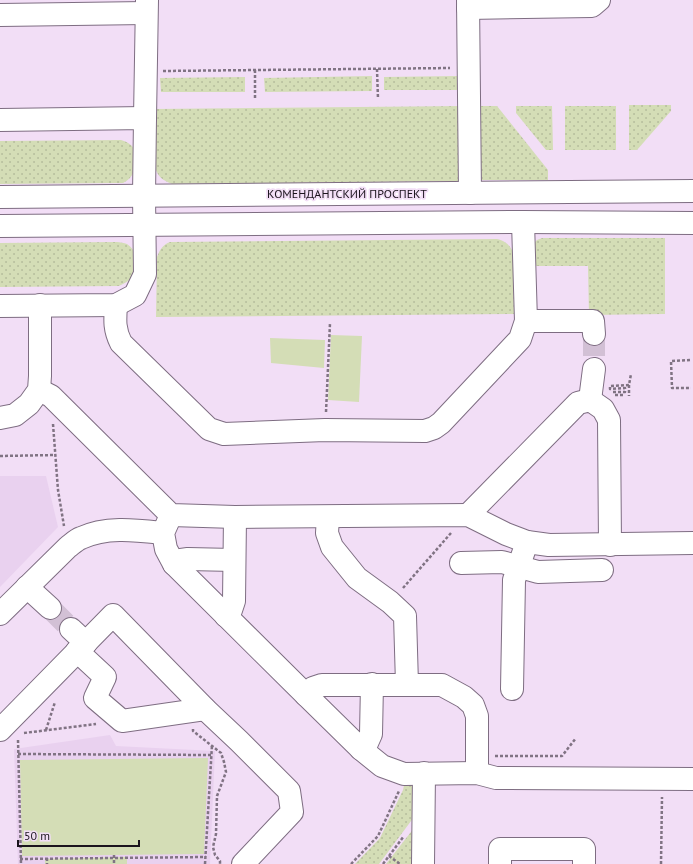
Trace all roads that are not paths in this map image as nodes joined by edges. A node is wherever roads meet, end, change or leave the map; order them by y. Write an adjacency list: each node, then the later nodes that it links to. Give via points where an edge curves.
1 (599, 0): 2 (main road, via 592,6)
2 (529, 3): 3 (main road)
3 (468, 4): 9 (main road)
4 (146, 7): 5 (main road); 6 (main road)
5 (0, 15)
6 (145, 118): 7 (main road); 10 (main road)
7 (0, 120)
8 (693, 191): 9 (main road, КОМЕНДАНТСКИЙ ПРОСПЕКТ)
9 (470, 193): 10 (main road, КОМЕНДАНТСКИЙ ПРОСПЕКТ)
10 (144, 196): 11 (main road, КОМЕНДАНТСКИЙ ПРОСПЕКТ); 14 (main road)
11 (0, 197)
12 (522, 222): 13 (main road); 14 (main road); 19 (main road)
13 (693, 223)
14 (144, 225): 15 (main road); 17 (main road, via 145,274 135,295)
15 (0, 226)
16 (40, 305): 17 (main road); 18 (main road); 22 (main road, via 40,376)
17 (116, 305): 19 (main road, via 116,334 121,343 209,429 224,434 325,430 425,431 434,428 520,339)
18 (0, 306)
19 (526, 321): 20 (main road, via 593,321)
20 (594, 334)
21 (594, 369): 23 (main road)
22 (45, 393): 24 (main road, via 15,415); 28 (main road)
23 (590, 400): 25 (main road, via 578,403); 31 (main road, via 603,409 609,420)
24 (0, 418)
25 (468, 515): 26 (main road); 29 (main road)
26 (328, 516): 27 (main road); 43 (main road, via 327,532 332,547 357,578 390,602 404,616)
27 (235, 517): 28 (main road); 32 (main road)
28 (167, 524): 34 (main road, via 166,549); 37 (main road, via 81,538 68,547)
29 (527, 542): 31 (main road, via 549,545); 35 (main road)
30 (693, 543): 31 (main road)
31 (610, 545)
32 (234, 560): 34 (main road, via 188,559); 40 (main road, via 234,601)
33 (461, 563): 35 (main road, via 502,562)
34 (174, 564): 40 (main road)
35 (518, 566): 36 (main road, via 538,572); 44 (main road, via 514,580)
36 (602, 570)
37 (27, 587): 38 (main road); 39 (main road)
38 (50, 608)
39 (0, 614)
40 (226, 616): 45 (main road)
41 (78, 641): 46 (main road, via 113,615); 46 (main road, via 105,677 95,698 122,721 180,713); 47 (main road)
42 (372, 684): 43 (main road); 45 (main road, via 322,685 313,688); 48 (main road, via 370,734 367,743)
43 (407, 684): 49 (main road, via 442,685 473,705 477,716)
44 (512, 689)
45 (306, 695): 48 (main road)
46 (209, 713): 52 (main road, via 289,791 292,812)
47 (0, 730)
48 (361, 749): 50 (main road, via 382,766)
49 (477, 773): 50 (main road); 51 (main road, via 496,778)
50 (414, 774): 53 (main road)
51 (693, 779)
52 (243, 864)
53 (423, 864)
54 (500, 864): 55 (main road, via 500,849 584,849)
55 (584, 864)

